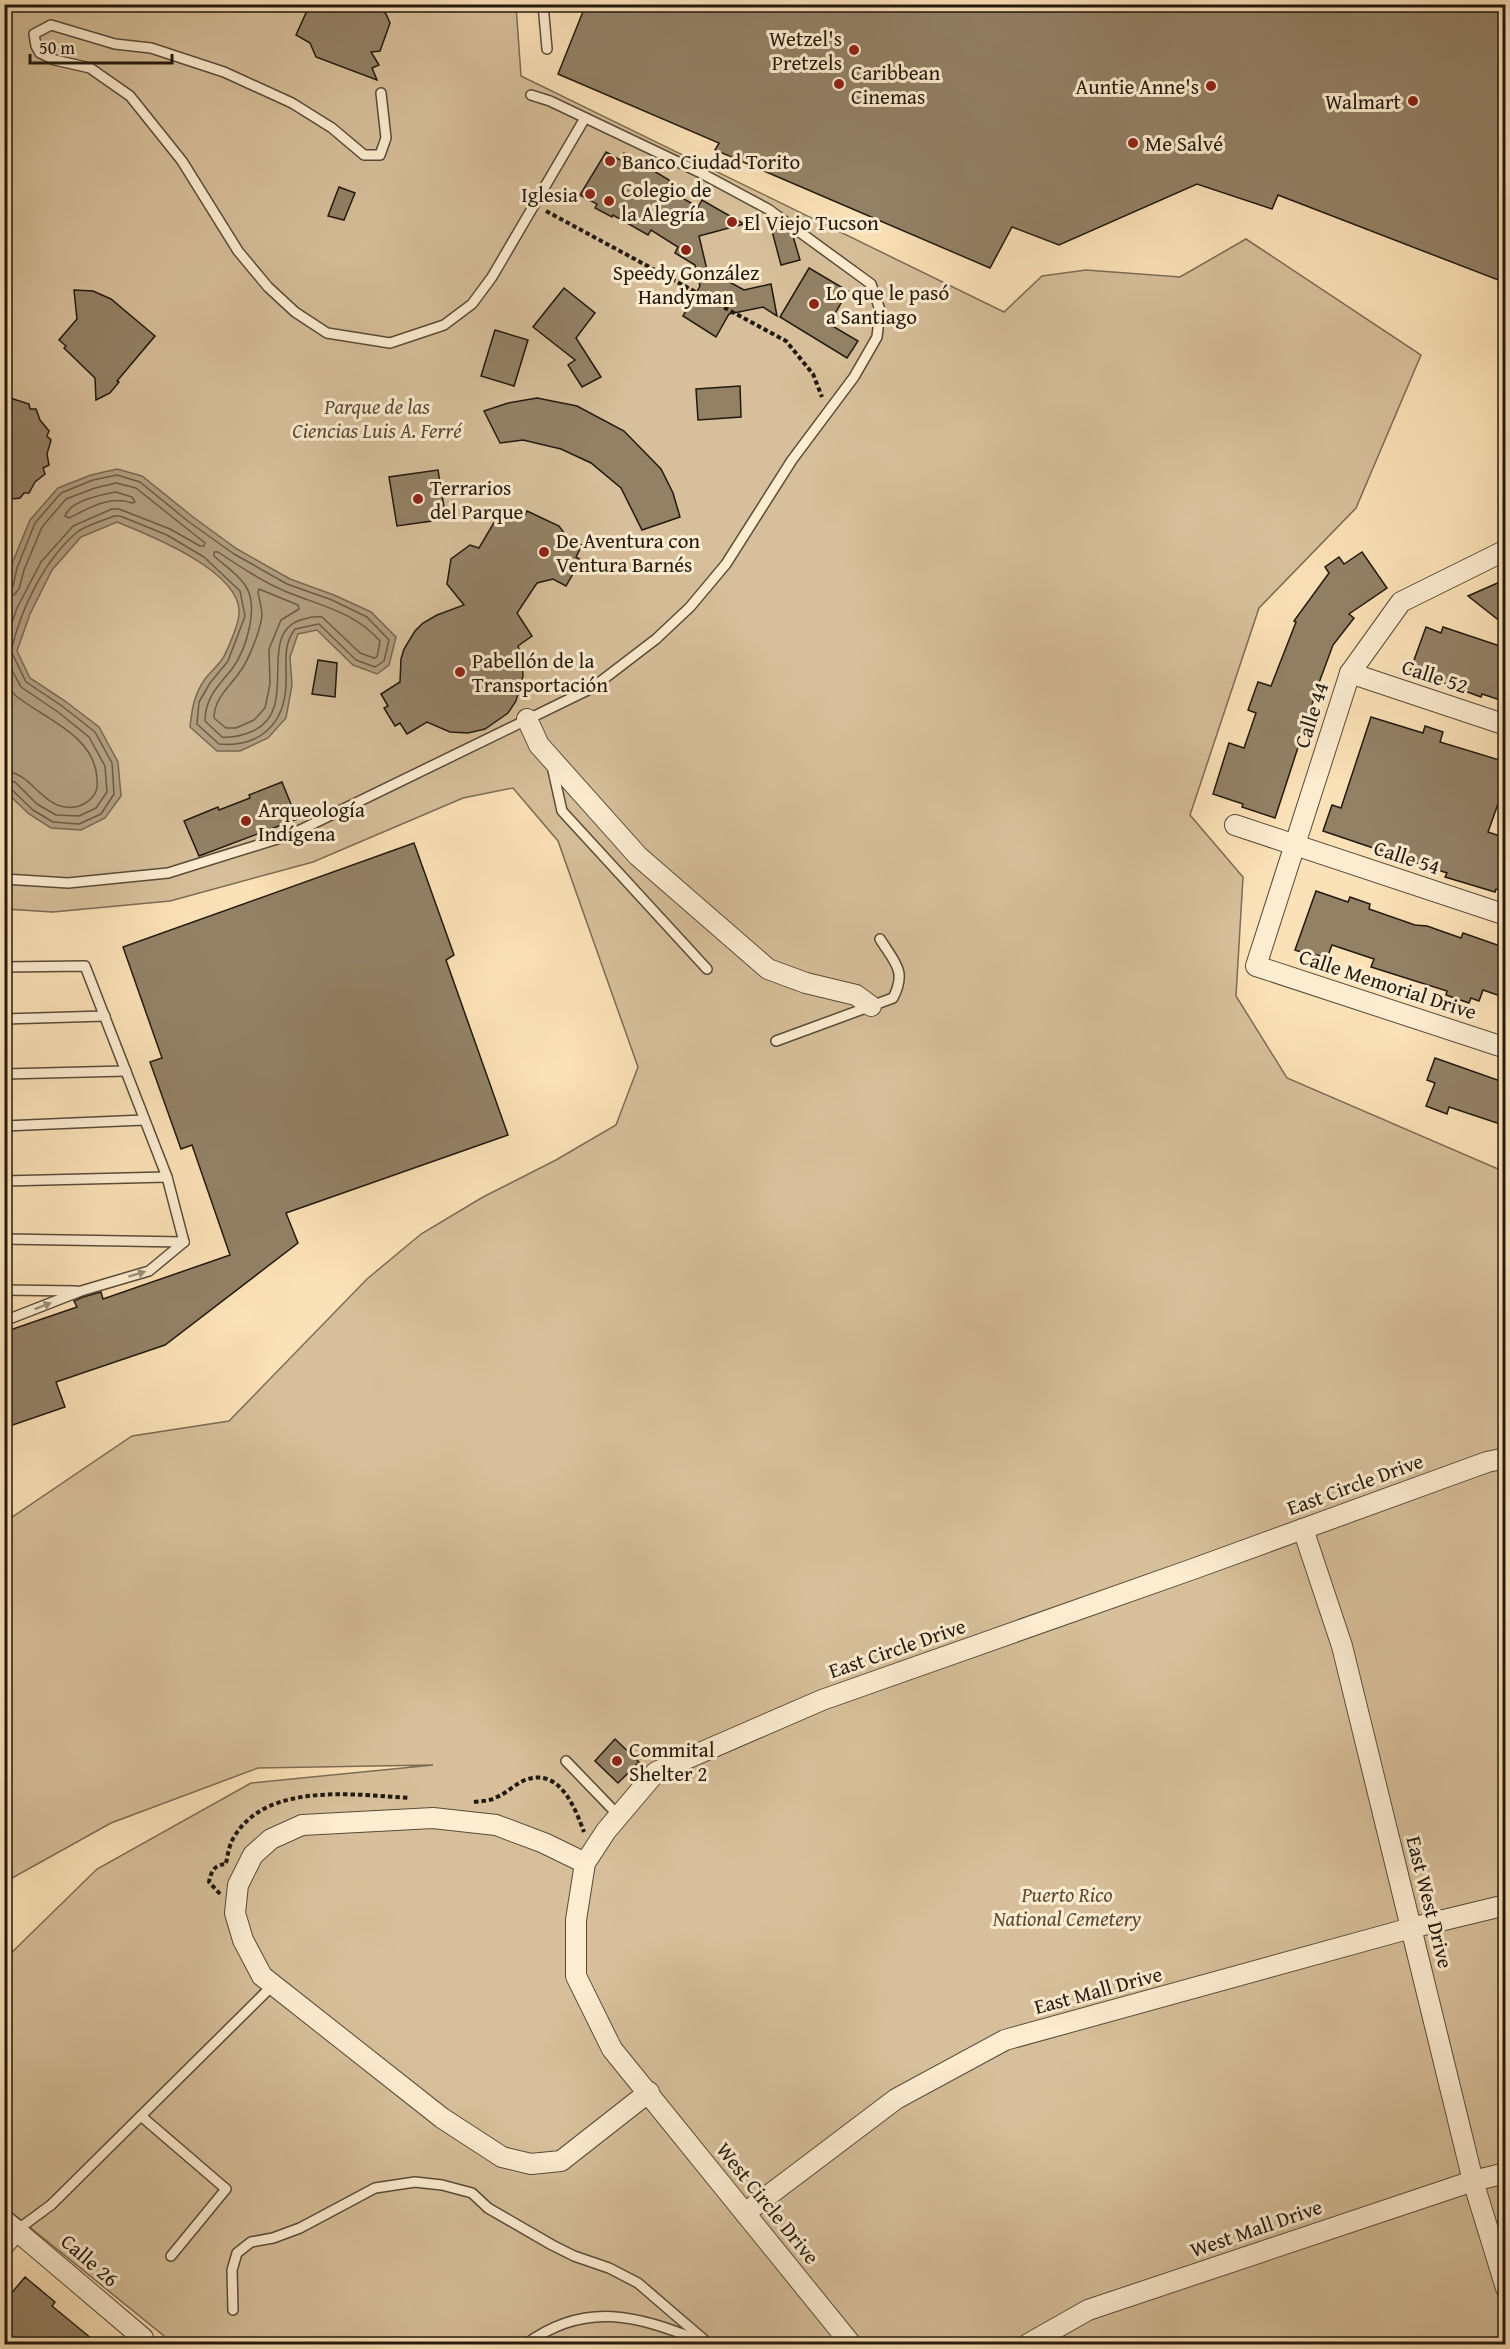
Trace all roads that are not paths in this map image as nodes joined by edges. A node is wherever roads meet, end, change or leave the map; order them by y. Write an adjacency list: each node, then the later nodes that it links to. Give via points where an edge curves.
1 (543, 4): 2 (lane)
2 (547, 49)
3 (381, 93): 5 (lane, via 386,138 380,155 364,155 332,128 292,103 224,72 152,48 115,44 51,25 34,34 40,53 90,68 130,96 182,162 238,251 295,312 327,333 390,343 444,325 471,304 492,277)
4 (531, 95): 5 (lane)
5 (585, 118): 8 (lane, via 768,209 871,284 880,310 877,337 855,377 792,460 726,564 690,607 656,639 592,688)
6 (1506, 550): 7 (street, Calle 44, via 1401,602)
7 (1350, 673): 9 (street, Calle 52); 12 (street, Calle 44)
8 (527, 719): 10 (street); 13 (lane, via 290,835 168,873 68,883)
9 (1506, 725)
10 (550, 758): 18 (lane, via 562,811); 19 (street, via 638,856 768,969 856,995)
11 (1235, 825): 12 (street, Calle 54)
12 (1293, 845): 14 (street, Calle 54); 16 (street, Calle 44)
13 (4, 879)
14 (1506, 915)
15 (880, 939): 19 (lane, via 900,970 899,986 893,998)
16 (1256, 966): 23 (street, Calle Memorial Drive)
17 (4, 967): 20 (lane, via 85,966)
18 (707, 969)
19 (871, 1006): 22 (lane)
20 (105, 1016): 21 (lane); 24 (lane)
21 (4, 1019)
22 (776, 1041)
23 (1506, 1048)
24 (126, 1071): 25 (lane); 26 (lane)
25 (4, 1074)
26 (144, 1120): 27 (lane); 28 (lane)
27 (4, 1126)
28 (167, 1177): 29 (lane); 31 (lane)
29 (4, 1181)
30 (4, 1239): 31 (lane)
31 (184, 1242): 33 (lane, one-way to 31, via 149,1271)
32 (4, 1290): 33 (lane)
33 (81, 1292): 34 (lane, one-way to 33)
34 (4, 1321)
35 (1506, 1458): 36 (street, East Circle Drive)
36 (1303, 1529): 38 (street, East Circle Drive, via 822,1700 656,1772); 41 (street, East West Drive, via 1342,1646)
37 (566, 1761): 38 (lane)
38 (619, 1816): 39 (street, East Circle Drive)
39 (585, 1863): 42 (street, via 496,1826 434,1818 302,1825 271,1839 253,1855 238,1885 235,1913 243,1940 262,1976); 43 (street, East Circle Drive, via 576,1920 576,1976 612,2049)
40 (1506, 1905): 41 (street, East Mall Drive)
41 (1411, 1928): 46 (street, East West Drive); 47 (street, East Mall Drive, via 1005,2040 896,2099)
42 (274, 1984): 43 (street, via 442,2118 502,2157 531,2164 561,2161); 44 (lane)
43 (649, 2092): 47 (street, West Circle Drive)
44 (141, 2116): 48 (lane, via 51,2205); 50 (lane, via 226,2190)
45 (1506, 2173): 46 (street, West Mall Drive)
46 (1473, 2181): 51 (street, East West Drive); 57 (street, West Mall Drive, via 1088,2310)
47 (745, 2212): 56 (street, West Circle Drive)
48 (11, 2225): 49 (street); 53 (street, Calle 26)
49 (4, 2245)
50 (171, 2256)
51 (1506, 2288)
52 (233, 2310): 55 (lane, via 232,2270 237,2253 251,2242 300,2228 375,2187 416,2182 472,2193 488,2208 552,2245 638,2283)
53 (143, 2338)
54 (526, 2344): 55 (lane, via 544,2331 566,2323 597,2317 632,2317)
55 (709, 2344)
56 (851, 2344)
57 (1028, 2344)

